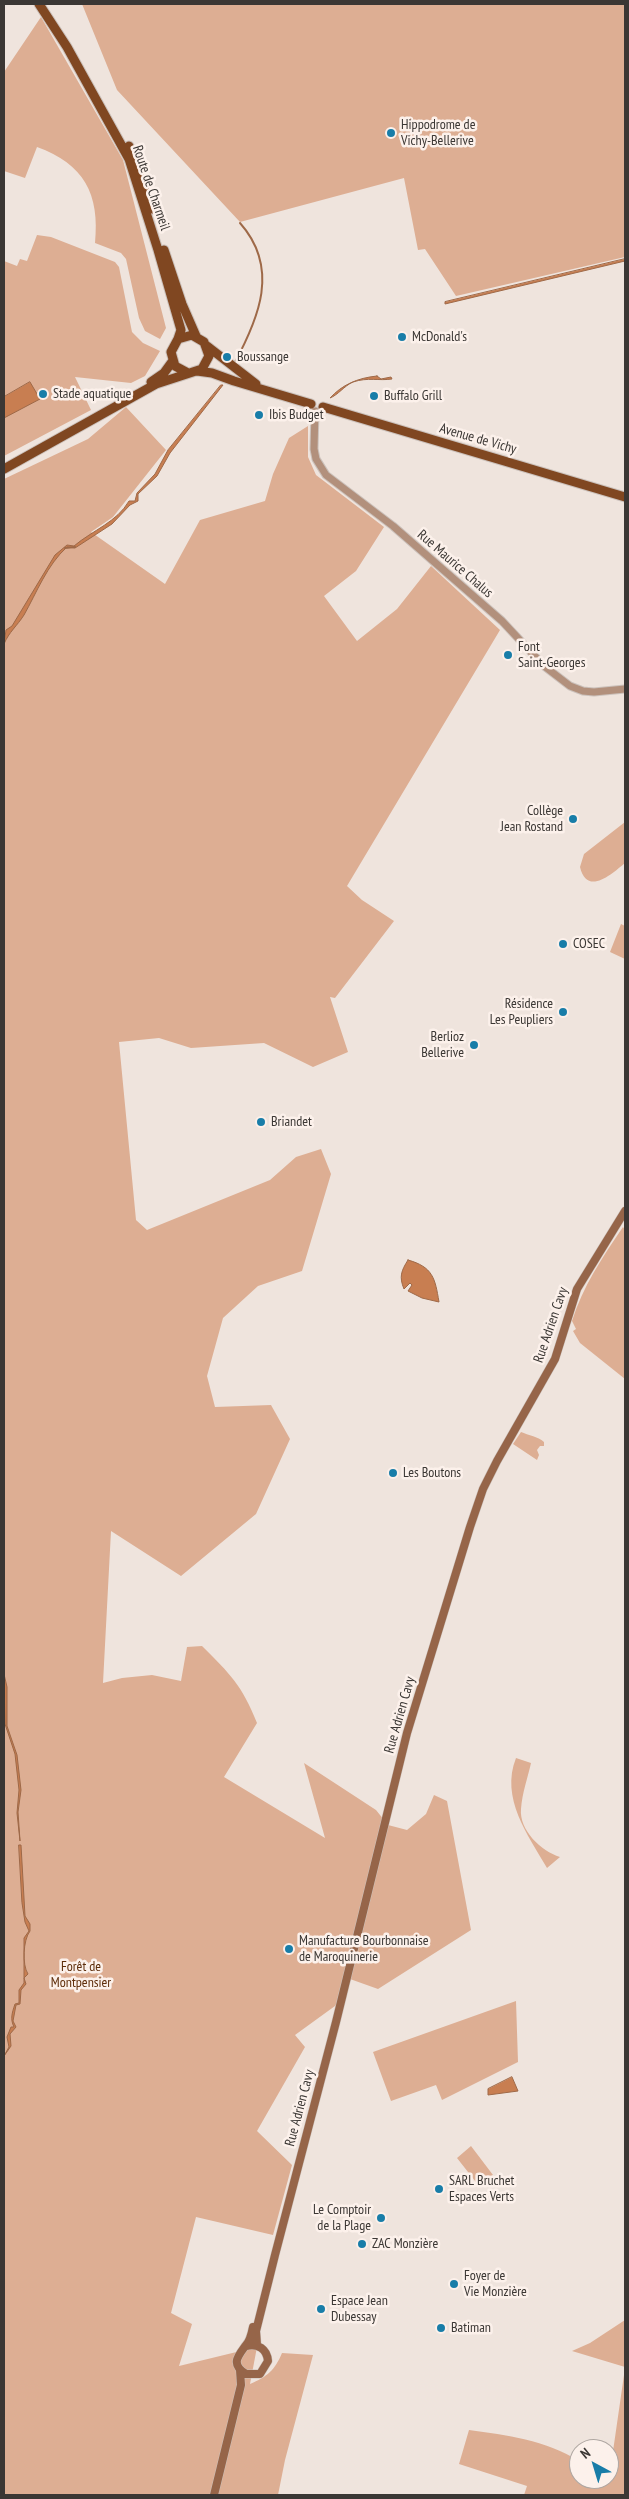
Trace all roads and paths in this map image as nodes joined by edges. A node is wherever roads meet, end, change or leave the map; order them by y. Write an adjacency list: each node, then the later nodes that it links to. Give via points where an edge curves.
1 (39, 4): 4 (main road, Route de Charmeil, via 67,47 129,159 178,321)
2 (46, 4): 3 (main road, Route de Charmeil, via 135,157 182,304)
3 (196, 336): 4 (main road); 5 (main road)
4 (178, 339): 6 (main road, via 172,347)
5 (207, 346): 7 (main road, via 208,361); 9 (main road, Avenue de Vichy, via 250,381)
6 (172, 362): 8 (main road); 11 (main road, via 155,380)
7 (198, 371): 8 (main road); 9 (main road, Avenue de Vichy)
8 (188, 373): 12 (main road, via 156,384)
9 (270, 391): 10 (main road, Avenue de Vichy)
10 (317, 407): 13 (main road, Avenue de Vichy); 14 (street, Rue Maurice Chalus, via 314,449 326,475 393,526 502,621 534,657 577,689 594,692)
11 (4, 462)
12 (4, 469)
13 (625, 497)
14 (625, 690)
15 (625, 1211): 16 (main road, Rue Adrien Cavy, via 576,1289 555,1359 497,1461 470,1527 407,1733 336,2022)
16 (274, 2255): 17 (main road, Rue Adrien Cavy, via 256,2331); 18 (main road, Rue Adrien Cavy)
17 (257, 2345): 18 (main road); 20 (main road, via 265,2351 268,2361 260,2374)
18 (246, 2346): 19 (main road, via 238,2355)
19 (240, 2370): 20 (main road); 21 (main road)
20 (250, 2376): 21 (main road)
21 (241, 2385): 22 (main road)
22 (214, 2495)

